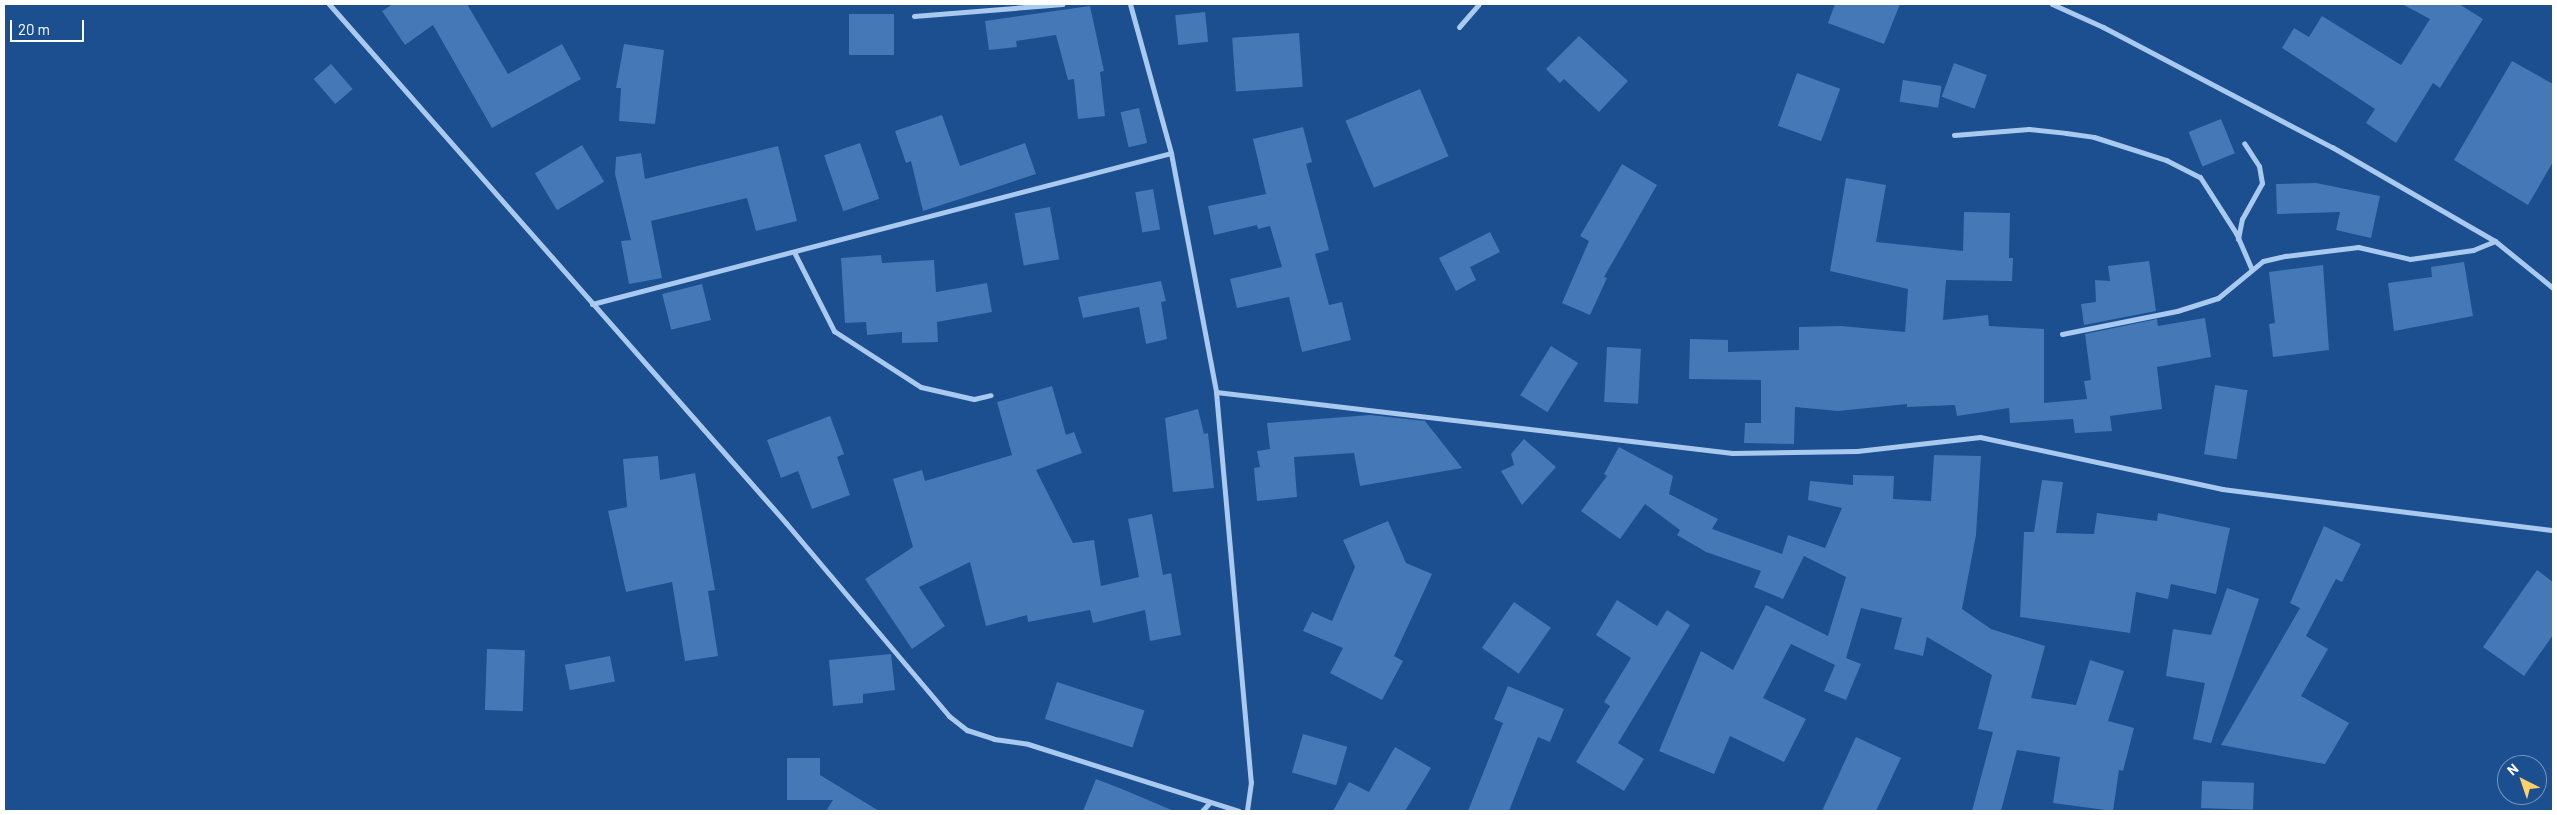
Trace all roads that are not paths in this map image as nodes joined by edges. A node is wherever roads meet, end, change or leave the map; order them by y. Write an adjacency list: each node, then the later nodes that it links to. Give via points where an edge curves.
1 (329, 4): 16 (street)
2 (1063, 4): 6 (street)
3 (1130, 4): 10 (street)
4 (1479, 4): 7 (street)
5 (2052, 4): 12 (street, via 2103,27 2332,147)
6 (914, 16)
7 (1459, 27)
8 (1954, 135): 11 (street, via 2029,129 2075,134 2166,160 2200,177)
9 (2244, 143): 11 (street, via 2259,166 2262,183 2242,219)
10 (1171, 154): 13 (street); 18 (street)
11 (2238, 239): 14 (street)
12 (2495, 241): 14 (street, via 2472,250 2410,259 2358,247 2323,251 2263,262); 15 (street)
13 (794, 252): 16 (street); 19 (street, via 834,331 921,387 974,399)
14 (2252, 270): 17 (street, via 2218,298 2177,311)
15 (2553, 288)
16 (592, 304): 21 (street, via 786,523 949,716 968,730 994,739 1028,744)
17 (2062, 334)
18 (1216, 392): 20 (street, via 1732,453 1857,451 1980,437 2222,489); 24 (street, via 1251,782)
19 (991, 395)
20 (2553, 530)
21 (1210, 802): 22 (street); 23 (street)
22 (1202, 811)
23 (1239, 811)
24 (1246, 811)

